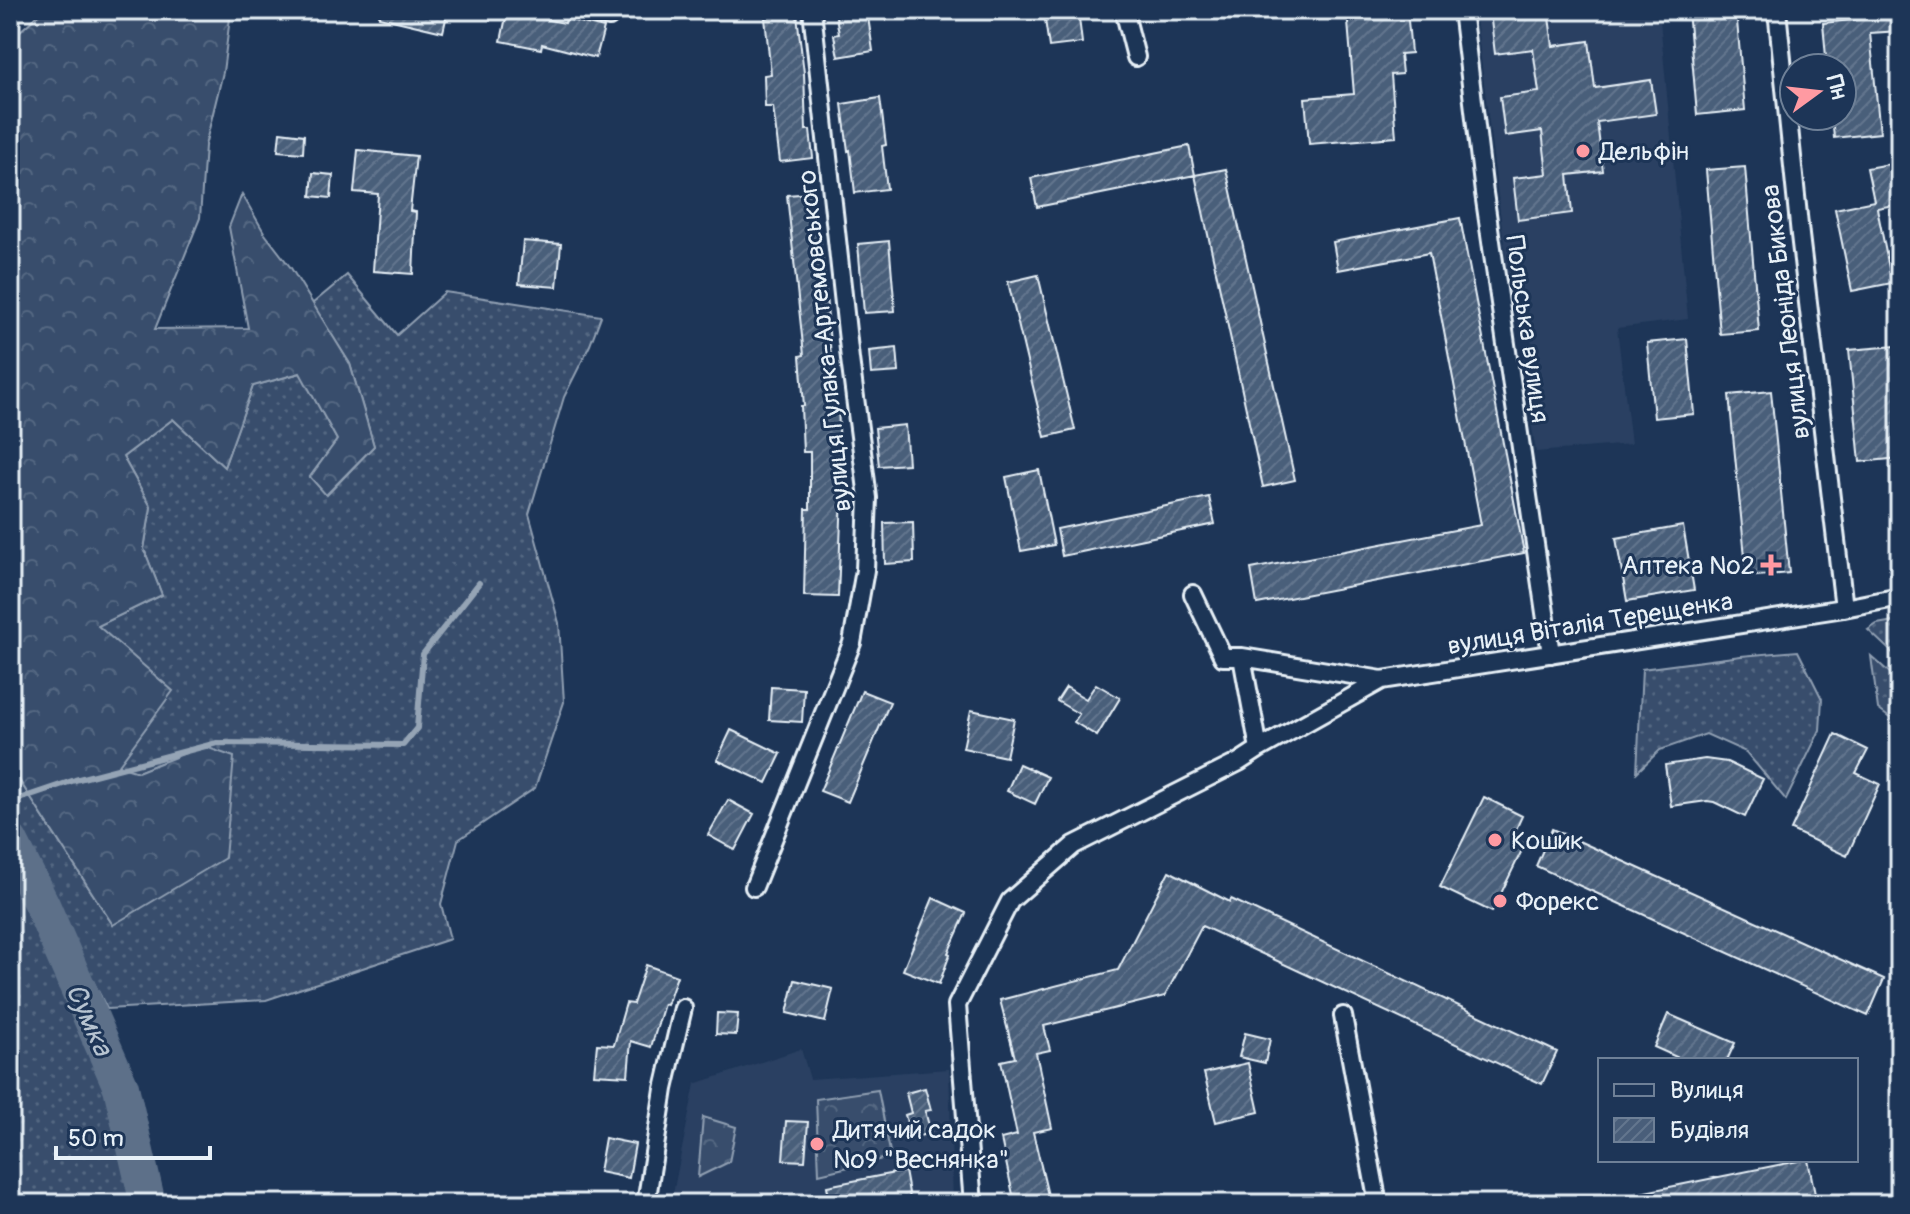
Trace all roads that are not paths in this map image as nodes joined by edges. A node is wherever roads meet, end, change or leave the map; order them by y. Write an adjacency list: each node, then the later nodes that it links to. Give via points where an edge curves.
1 (575, 10): 6 (street)
2 (812, 10): 15 (street, вулиця Гулака-Артемовського, via 868,498 865,570 852,643)
3 (1124, 10): 7 (street)
4 (1462, 10): 11 (street, Польська вулиця)
5 (1777, 10): 10 (street, вулиця Леоніда Бикова)
6 (609, 17)
7 (1136, 57)
8 (1193, 594): 12 (street, вулиця Віталія Терещенка, via 1223,657)
9 (1900, 597): 10 (street, вулиця Віталія Терещенка)
10 (1844, 608): 11 (street, вулиця Віталія Терещенка)
11 (1551, 654): 13 (street, вулиця Віталія Терещенка)
12 (1242, 657): 13 (street, вулиця Віталія Терещенка); 14 (street)
13 (1382, 680): 14 (street, вулиця Віталія Терещенка)
14 (1259, 749): 19 (street, вулиця Віталія Терещенка, via 1074,845 1010,901 957,1005)
15 (754, 887)
16 (683, 1008): 18 (street)
17 (1343, 1016): 20 (street)
18 (646, 1204)
19 (973, 1204)
20 (1378, 1204)

